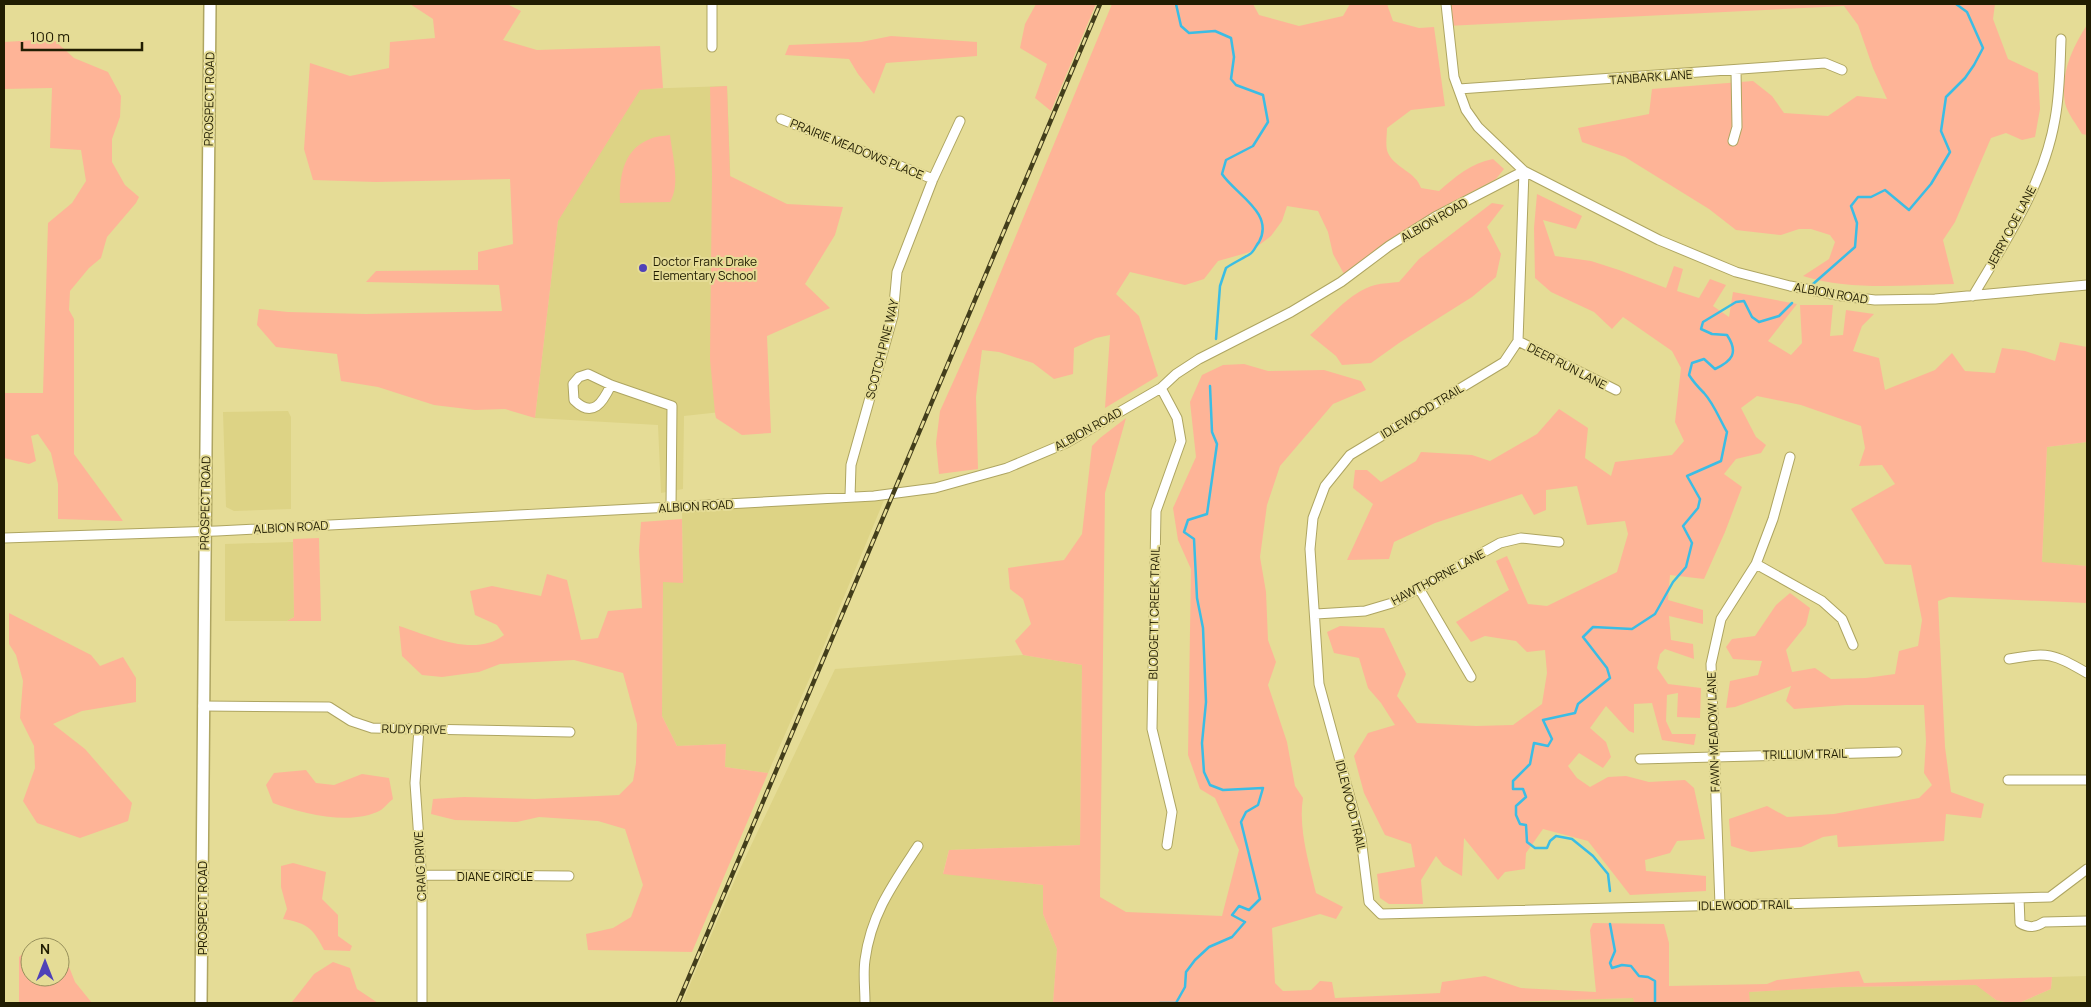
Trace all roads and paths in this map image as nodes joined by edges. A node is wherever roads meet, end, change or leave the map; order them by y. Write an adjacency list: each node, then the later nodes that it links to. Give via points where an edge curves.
1 (210, 4): 23 (main road, PROSPECT ROAD)
2 (712, 4): 5 (street)
3 (1446, 4): 8 (street)
4 (2061, 39): 15 (street, JERRY COE LANE, via 2060,84 2047,151 2031,192)
5 (712, 48)
6 (1842, 70): 7 (street, TANBARK LANE, via 1825,64)
7 (1736, 71): 8 (street, TANBARK LANE); 11 (street, via 1737,127)
8 (1458, 89): 12 (street, via 1466,110 1478,127)
9 (781, 119): 13 (street, PRAIRIE MEADOWS PLACE)
10 (960, 121): 13 (street, SCOTCH PINE WAY)
11 (1733, 141)
12 (1524, 170): 15 (street, ALBION ROAD, via 1659,240 1736,272 1790,286 1875,300); 16 (street); 18 (street, ALBION ROAD, via 1435,217 1341,282 1291,312 1199,359)
13 (933, 179): 21 (street, SCOTCH PINE WAY, via 897,272 893,316 851,465)
14 (2087, 285): 15 (street, ALBION ROAD)
15 (1973, 296)
16 (1518, 341): 19 (street, DEER RUN LANE); 28 (street, IDLEWOOD TRAIL, via 1504,362 1350,455 1325,486 1313,518 1310,549)
17 (611, 385): 17 (street, via 588,374 579,377 573,384 574,400 580,407 598,406); 22 (street, via 672,406)
18 (1161, 388): 21 (street, ALBION ROAD, via 1066,444 1006,468 935,488); 41 (street, BLODGETT CREEK TRAIL, via 1177,418 1181,441 1156,510 1152,729 1172,812)
19 (1616, 390)
20 (1790, 457): 26 (street, FAWN-MEADOW LANE, via 1773,520)
21 (850, 497): 22 (street, ALBION ROAD)
22 (671, 508): 23 (street, ALBION ROAD)
23 (205, 531): 24 (street, ALBION ROAD); 33 (main road, PROSPECT ROAD)
24 (4, 538)
25 (1559, 542): 27 (street, HAWTHORNE LANE, via 1521,538 1500,543)
26 (1756, 564): 29 (street, via 1822,601 1842,619); 37 (street, FAWN-MEADOW LANE, via 1721,619 1711,664)
27 (1420, 590): 28 (street, HAWTHORNE LANE, via 1364,611); 32 (street)
28 (1316, 614): 47 (street, IDLEWOOD TRAIL, via 1319,684 1360,838 1369,902 1381,914)
29 (1853, 645)
30 (2009, 659): 31 (street, via 2039,654 2058,657)
31 (2087, 673)
32 (1471, 677)
33 (203, 706): 34 (street, RUDY DRIVE, via 329,707 351,721 372,728); 49 (main road, PROSPECT ROAD)
34 (419, 728): 35 (street, RUDY DRIVE); 44 (street, CRAIG DRIVE, via 415,783)
35 (570, 732)
36 (1897, 752): 37 (street, TRILLIUM TRAIL)
37 (1714, 756): 38 (street, TRILLIUM TRAIL); 47 (street, FAWN-MEADOW LANE)
38 (1640, 759)
39 (2008, 780): 40 (street)
40 (2087, 780)
41 (1167, 845)
42 (918, 846): 51 (street, via 886,894 875,917 864,962)
43 (2087, 869): 46 (street, IDLEWOOD TRAIL, via 2050,897)
44 (422, 875): 45 (street, DIANE CIRCLE); 50 (street, CRAIG DRIVE)
45 (569, 876)
46 (2019, 898): 47 (street, IDLEWOOD TRAIL); 48 (street, via 2020,923 2027,927 2044,922)
47 (1720, 905)
48 (2087, 921)
49 (201, 1003)
50 (422, 1003)
51 (864, 1003)

